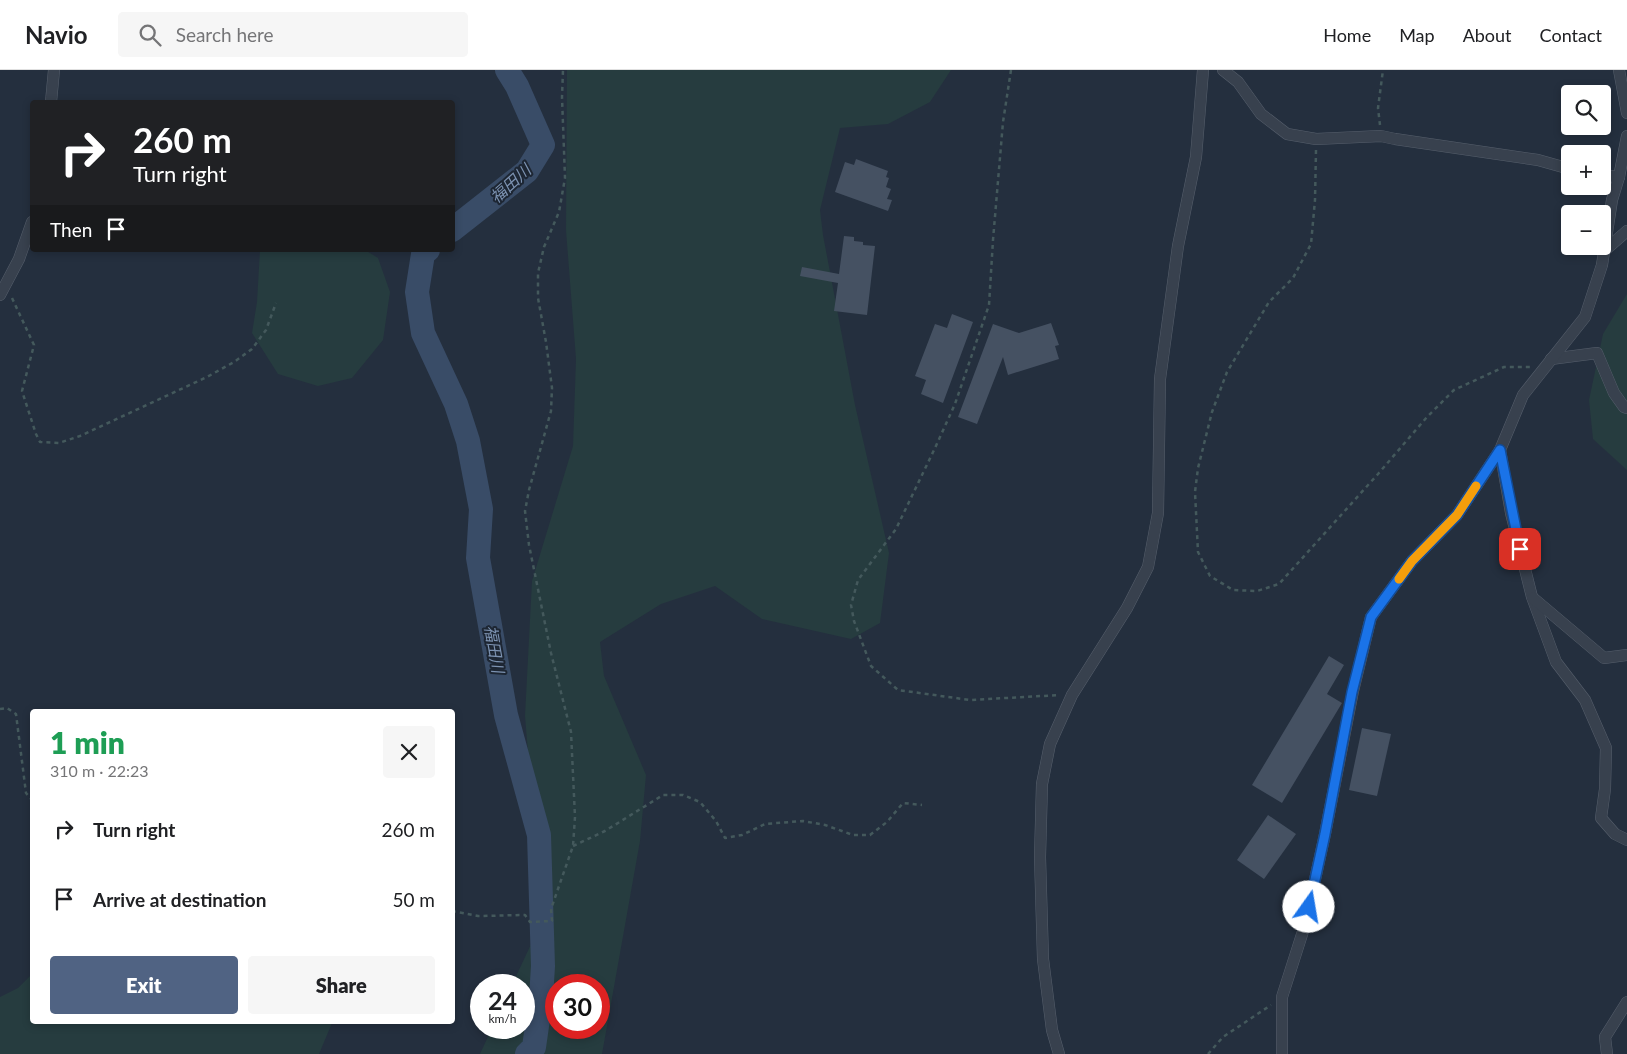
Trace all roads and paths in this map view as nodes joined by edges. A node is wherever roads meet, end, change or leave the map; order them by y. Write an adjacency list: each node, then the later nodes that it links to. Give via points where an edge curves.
1 (54, 70): 8 (street)
2 (563, 70): 33 (path, via 565,178 559,212 544,247 538,273 538,298 552,388 551,411 525,511 551,653 571,732)
3 (1011, 70): 28 (path, via 1003,122 989,305 955,404 935,448 896,529 858,580 851,605 871,666 898,690 970,700)
4 (1204, 70): 28 (street, via 1196,157 1178,246 1160,379 1158,513 1148,567 1128,608)
5 (1223, 70): 12 (street, via 1238,82 1261,114 1287,134)
6 (1383, 70): 10 (path, via 1378,108)
7 (1619, 70): 9 (street)
8 (51, 100)
9 (1627, 114)
10 (1381, 136): 12 (street); 13 (street, via 1538,160)
11 (1627, 136): 15 (street)
12 (1316, 139): 23 (path, via 1311,244 1294,278 1269,302 1227,372 1200,459 1195,492 1198,552 1210,576 1233,590 1257,591 1279,584 1454,390 1504,367)
13 (1561, 166)
14 (1611, 177): 15 (street)
15 (1619, 178): 16 (street)
16 (1611, 206)
17 (30, 228): 21 (street)
18 (1627, 231): 19 (street)
19 (1611, 245)
20 (1603, 255): 23 (street, via 1585,316)
21 (3, 290): 22 (path, via 34,345 22,390 40,442 50,443 80,436 207,378 234,362 252,349 266,330)
22 (276, 303)
23 (1548, 363): 24 (street, via 1597,353 1614,393); 25 (street, via 1523,394)
24 (1627, 408)
25 (1500, 450): 26 (street, via 1511,513); 35 (street, via 1457,515 1412,561 1371,617 1352,692 1305,925)
26 (1532, 597): 27 (street, via 1604,658); 32 (street, via 1556,662 1585,700 1606,748 1601,818 1615,834)
27 (1627, 655)
28 (1072, 694): 37 (street, via 1050,744 1042,784 1042,959 1052,1030)
29 (0, 709): 30 (path, via 7,708 16,714 26,794)
30 (30, 798)
31 (922, 805): 33 (path, via 903,803 887,822 870,835 853,835 803,821 765,824 742,835 726,838 700,802 683,795 663,795 605,831)
32 (1627, 840)
33 (573, 846): 34 (path, via 551,909 552,921 530,922 525,915 478,916)
34 (455, 912)
35 (1282, 997): 38 (path, via 1223,1037); 39 (street)
36 (1627, 1002): 40 (street, via 1605,1037)
37 (1059, 1054)
38 (1208, 1054)
39 (1282, 1054)
40 (1607, 1054)

